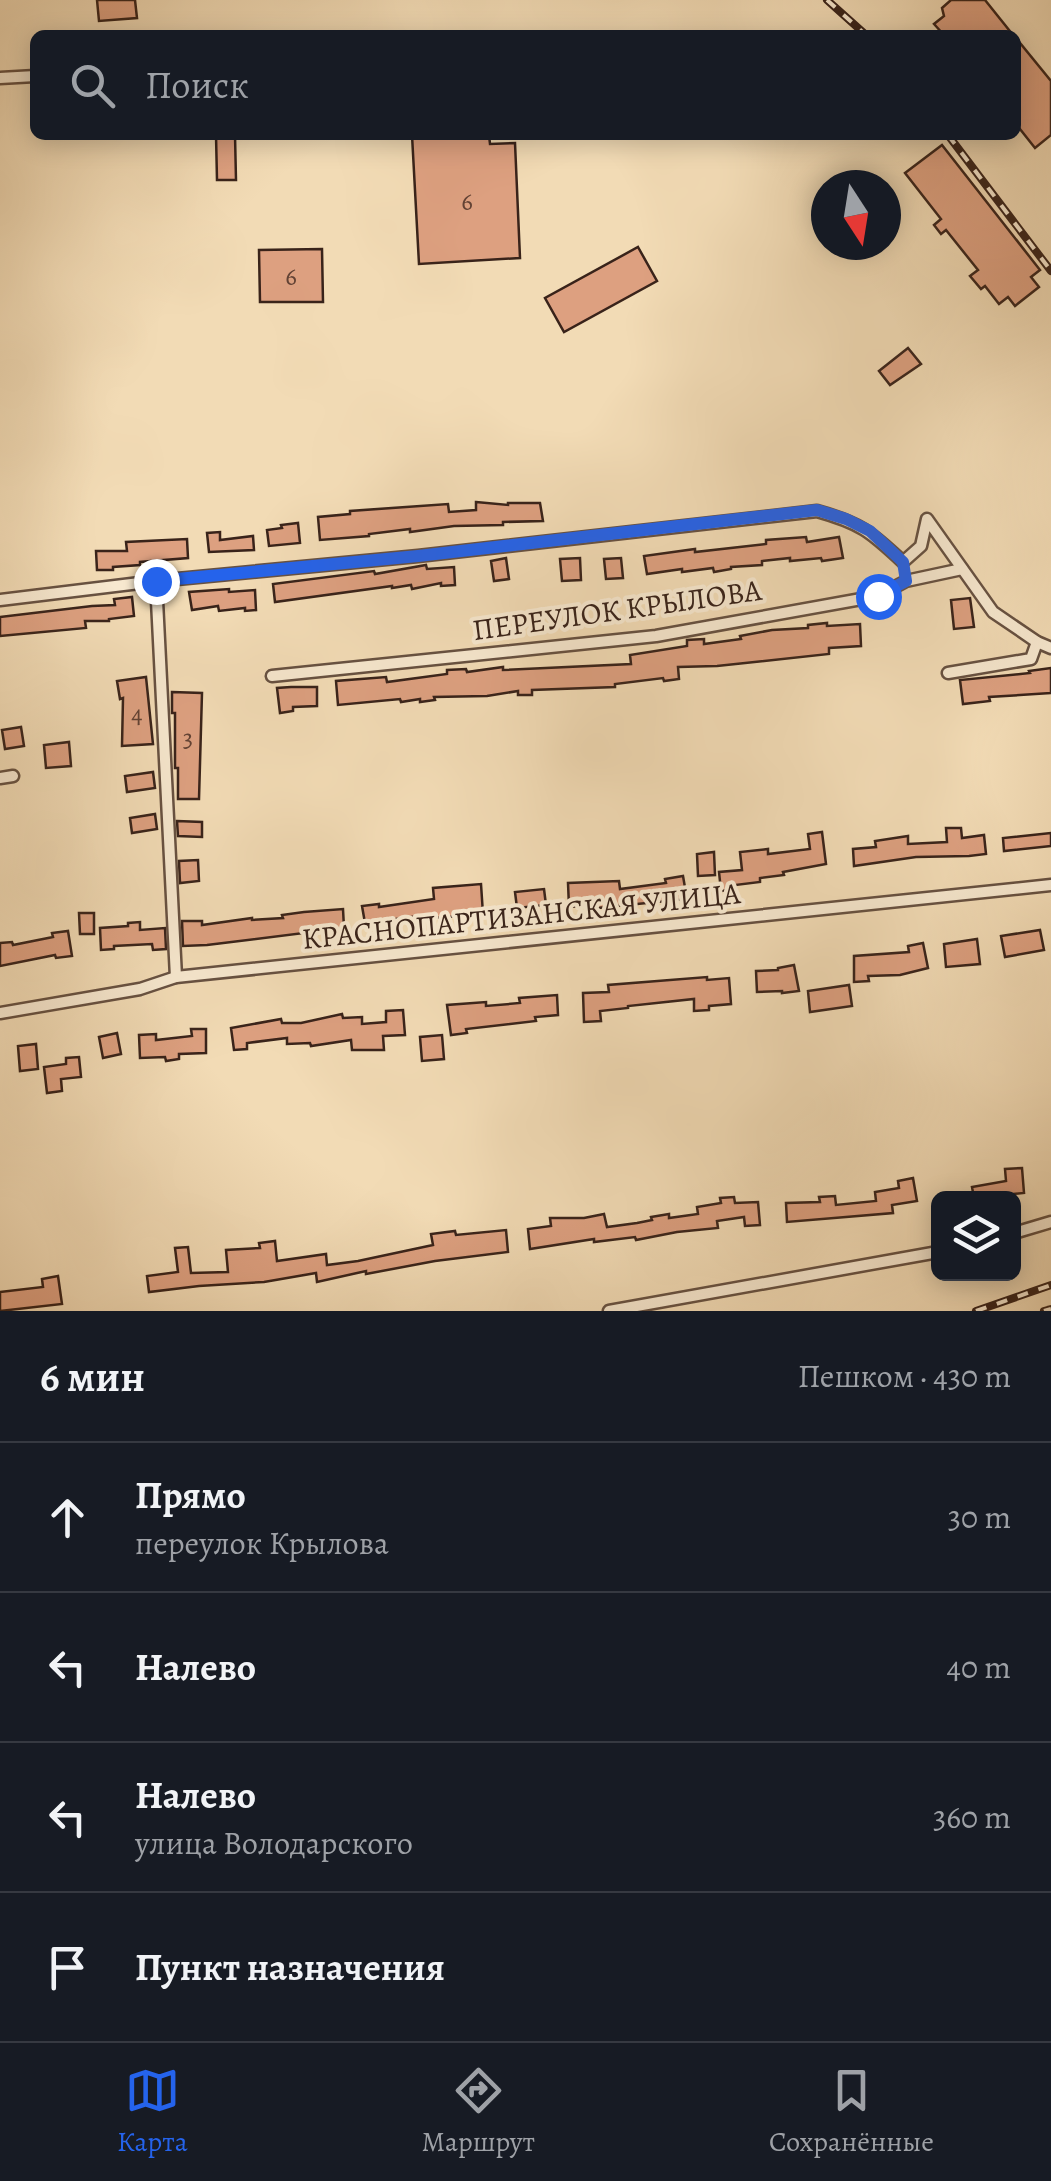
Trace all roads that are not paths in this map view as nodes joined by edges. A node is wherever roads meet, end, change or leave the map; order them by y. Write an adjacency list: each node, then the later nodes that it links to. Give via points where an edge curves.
1 (30, 76): 2 (street)
2 (0, 78)
3 (903, 562): 4 (street, via 921,546 927,519); 5 (street, via 870,531 817,510); 6 (street)
4 (962, 569): 6 (street, ПЕРЕУЛОК КРЫЛОВА); 8 (street, via 993,612)
5 (156, 581): 7 (street); 15 (street)
6 (906, 581): 11 (street, ПЕРЕУЛОК КРЫЛОВА, via 878,596 656,636)
7 (0, 600)
8 (1037, 642): 9 (street); 10 (street, via 1031,659)
9 (1051, 648)
10 (948, 673)
11 (272, 676)
12 (14, 776): 13 (street)
13 (0, 778)
14 (1051, 886): 15 (street, КРАСНОПАРТИЗАНСКАЯ УЛИЦА)
15 (176, 977): 16 (street, КРАСНОПАРТИЗАНСКАЯ УЛИЦА, via 140,990)
16 (0, 1013)
17 (1051, 1222): 18 (street)
18 (1021, 1231)
19 (931, 1253): 20 (street)
20 (609, 1311)

